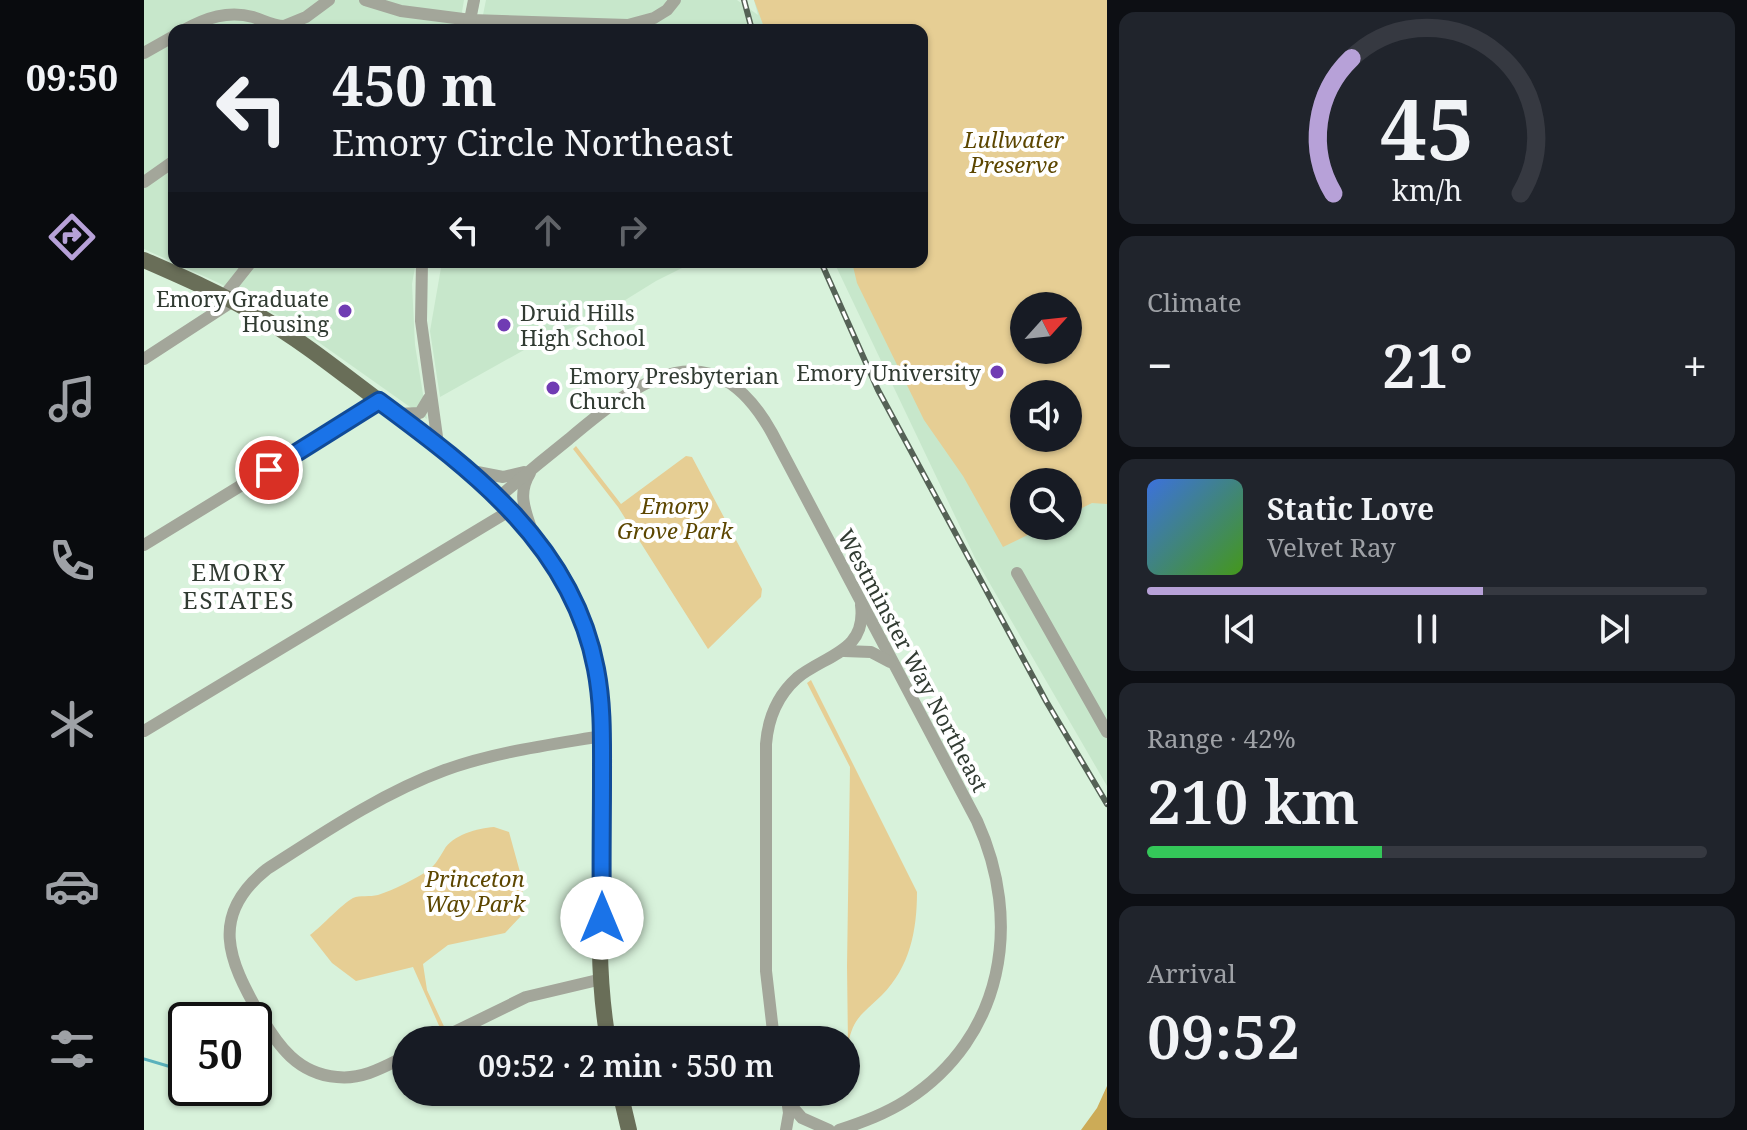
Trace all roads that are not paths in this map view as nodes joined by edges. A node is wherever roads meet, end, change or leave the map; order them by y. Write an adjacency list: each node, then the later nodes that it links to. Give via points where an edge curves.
1 (329, 0): 9 (street)
2 (365, 0): 6 (street)
3 (393, 0): 6 (street)
4 (474, 0): 11 (street)
5 (675, 0): 12 (street, via 660,15)
6 (428, 13): 10 (street)
7 (195, 24): 8 (street, via 220,10)
8 (270, 24)
9 (292, 24)
10 (466, 24)
11 (470, 24)
12 (635, 24)
13 (168, 39): 14 (street)
14 (144, 53)
15 (168, 165): 16 (street)
16 (144, 182)
17 (144, 260): 20 (main road)
18 (247, 268): 20 (street)
19 (422, 268): 22 (street)
20 (229, 299): 21 (street); 23 (main road)
21 (144, 359)
22 (429, 398): 24 (street, via 420,413); 25 (street)
23 (379, 401): 24 (main road); 31 (street)
24 (396, 414): 25 (main road)
25 (438, 444): 27 (main road)
26 (534, 467): 27 (street, Westminster Way Northeast, via 503,477); 28 (street, Westminster Way Northeast); 30 (street, via 522,501); 33 (street, Westminster Way Northeast, via 612,405 664,375 693,371 724,379 746,393 762,415)
27 (468, 470): 28 (main road)
28 (498, 498): 29 (main road)
29 (511, 510): 30 (main road); 36 (street)
30 (533, 535): 38 (main road, via 573,595 590,641)
31 (144, 545)
32 (1017, 573): 37 (street)
33 (859, 598): 34 (street, via 861,624); 35 (street, Westminster Way Northeast)
34 (844, 651): 35 (street, via 871,652); 42 (street, via 792,683 769,725 766,971)
35 (893, 664): 50 (street, Westminster Way Northeast, via 989,848 1001,897 1001,945 984,1008 947,1066 897,1106)
36 (147, 728)
37 (1107, 732)
38 (602, 736): 39 (main road); 43 (street, via 481,758 430,776 267,869 239,901 229,933 235,970 286,1053 303,1067 337,1077 354,1077)
39 (602, 979): 40 (street, via 526,997); 41 (main road)
40 (467, 1026)
41 (607, 1026)
42 (772, 1026)
43 (392, 1063)
44 (623, 1106): 47 (main road)
45 (787, 1106): 48 (street)
46 (793, 1106): 49 (street, via 802,1118)
47 (629, 1130)
48 (786, 1130)
49 (829, 1130)
50 (839, 1130)

